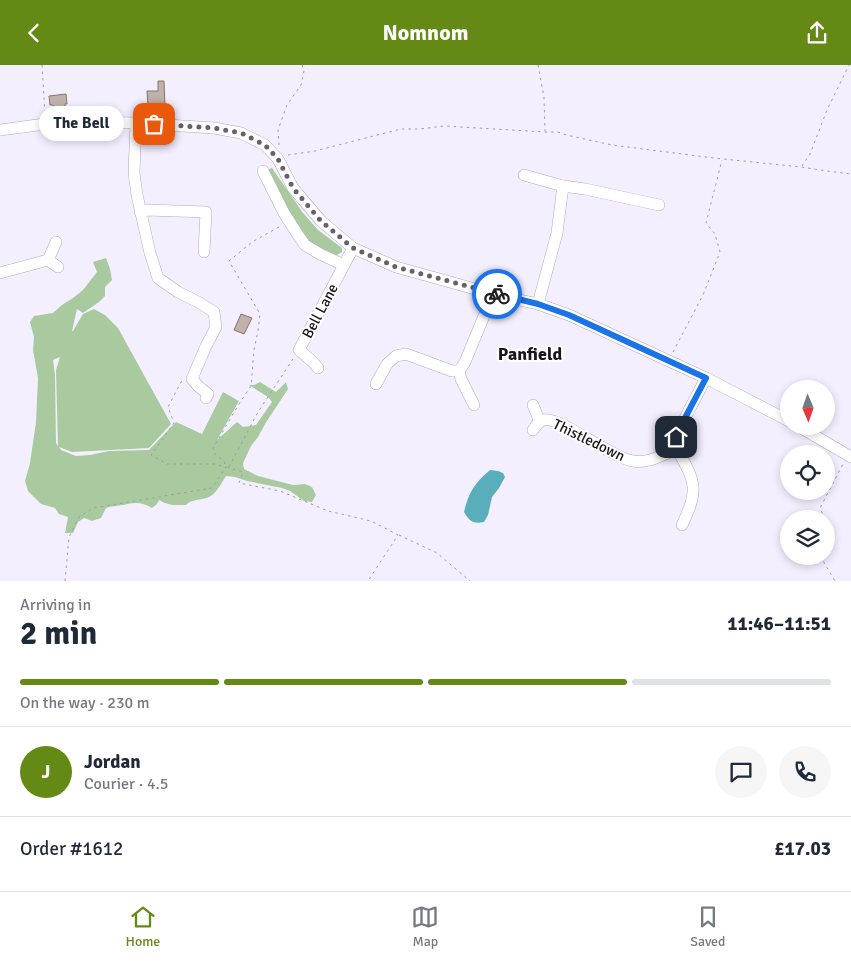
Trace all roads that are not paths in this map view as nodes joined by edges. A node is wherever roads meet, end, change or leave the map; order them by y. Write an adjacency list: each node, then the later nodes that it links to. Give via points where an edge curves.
1 (136, 123): 2 (street, via 45,124); 7 (street, via 134,173); 9 (street, via 214,128 241,133 265,145 293,188 321,221)
2 (0, 131)
3 (263, 171): 11 (street, via 305,245)
4 (524, 175): 5 (street)
5 (563, 186): 6 (street); 14 (street, via 558,233)
6 (659, 205)
7 (140, 211): 10 (street, via 206,212); 19 (street, via 158,278 214,312 216,327 192,379 208,394)
8 (56, 242): 12 (street, via 53,264)
9 (353, 248): 11 (street, Bell Lane); 13 (street, via 396,267)
10 (204, 251)
11 (344, 265): 15 (street, Bell Lane, via 300,350)
12 (0, 273)
13 (493, 293): 14 (street); 16 (street)
14 (538, 304): 17 (street)
15 (318, 368)
16 (459, 371): 18 (street, via 406,354 396,356 388,364); 20 (street)
17 (706, 378): 22 (street); 24 (street, via 676,437)
18 (376, 384)
19 (206, 398)
20 (474, 405)
21 (533, 405): 24 (street, Thistledown, via 536,426 548,419 560,423 634,462 647,461)
22 (780, 416)
23 (813, 435): 25 (street)
24 (678, 449): 26 (street, via 694,485)
25 (849, 456)
26 (682, 525)

